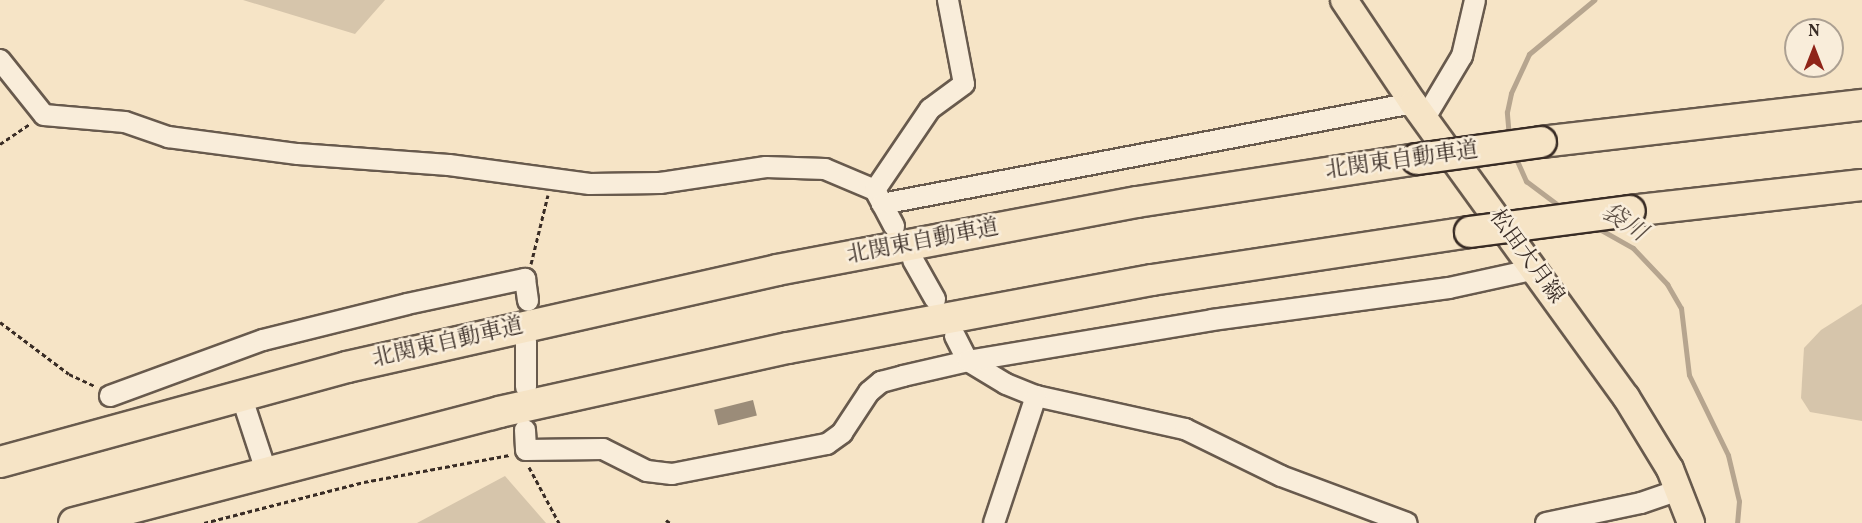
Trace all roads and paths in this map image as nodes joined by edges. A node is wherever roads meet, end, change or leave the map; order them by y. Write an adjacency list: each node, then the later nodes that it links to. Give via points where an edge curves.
1 (1344, 0): 6 (main road, 松田大月線)
2 (1474, 0): 6 (street, via 1462,56)
3 (949, 5): 11 (street, via 964,84 930,109)
4 (0, 60): 7 (street)
5 (1862, 105): 23 (highway, 北関東自動車道, bridge, via 1541,142 1148,200 899,246 508,329)
6 (1419, 111): 11 (street); 14 (main road, 松田大月線)
7 (44, 115): 8 (path); 9 (street, via 125,122 168,137 298,154 449,165)
8 (0, 144)
9 (553, 179): 11 (street, via 625,186 794,167 825,169); 15 (path)
10 (1862, 185): 29 (highway, bridge, via 1470,232 1152,280 788,348 548,400)
11 (878, 197): 12 (street)
12 (894, 226)
13 (913, 260): 16 (street)
14 (1536, 269): 21 (street, via 1449,288 1212,320); 30 (main road, 松田大月線, via 1657,445)
15 (525, 279): 17 (street); 24 (street, via 263,340)
16 (935, 299)
17 (528, 301)
18 (0, 322): 24 (path, via 69,374 101,387)
19 (955, 336): 21 (street)
20 (526, 341): 22 (street)
21 (968, 361): 25 (street, via 1005,384); 27 (street, via 881,382 869,392 842,433 816,446 672,474 647,471 603,449)
22 (526, 387)
23 (241, 395): 28 (highway, 北関東自動車道); 29 (street)
24 (110, 396)
25 (1036, 396): 36 (street); 37 (street, via 1185,429 1281,476)
26 (525, 430): 27 (street)
27 (526, 450): 33 (path, via 364,482); 34 (path, via 532,477 551,502)
28 (0, 462)
29 (266, 471): 32 (highway)
30 (1679, 490): 38 (street, via 1641,503); 39 (main road, 松田大月線)
31 (666, 520): 35 (path)
32 (74, 523)
33 (204, 523)
34 (559, 523)
35 (670, 523)
36 (994, 523)
37 (1407, 523)
38 (1546, 523)
39 (1691, 523)

